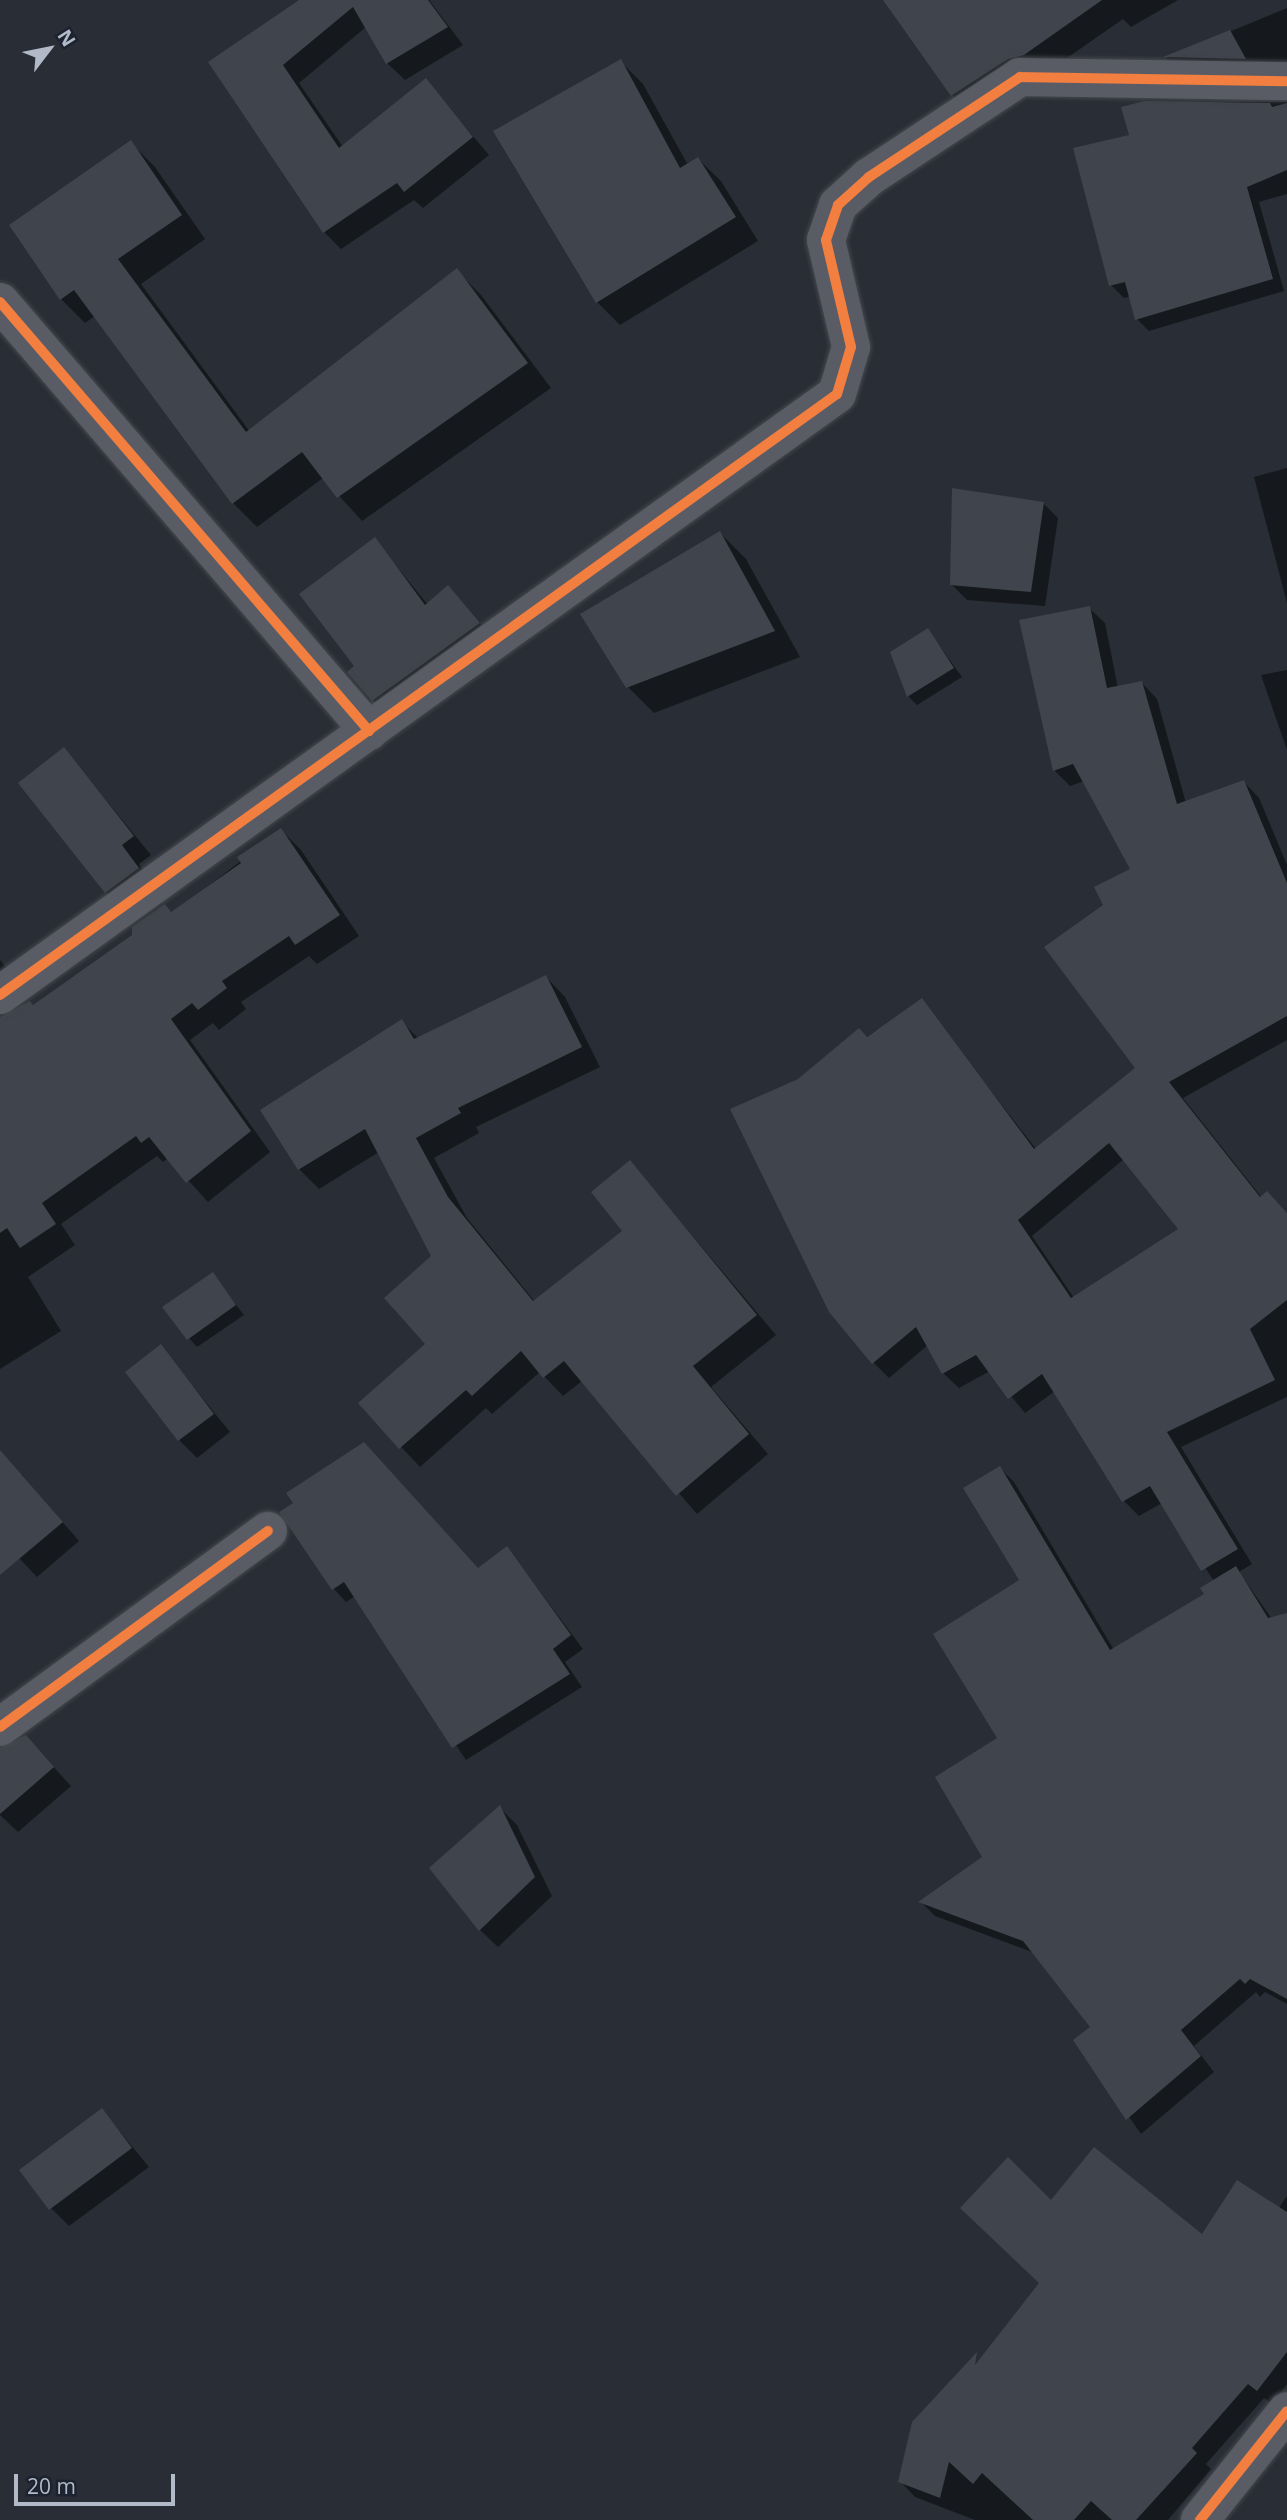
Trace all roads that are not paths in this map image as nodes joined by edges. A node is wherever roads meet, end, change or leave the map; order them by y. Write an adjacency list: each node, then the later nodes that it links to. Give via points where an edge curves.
1 (1287, 81): 3 (street, via 1020,77 869,177 838,205 826,240 851,347 837,394)
2 (0, 302): 3 (street)
3 (369, 731): 4 (street)
4 (0, 995)
5 (268, 1531): 6 (street)
6 (0, 1727)
7 (1287, 2411): 8 (street)
8 (1200, 2520)

